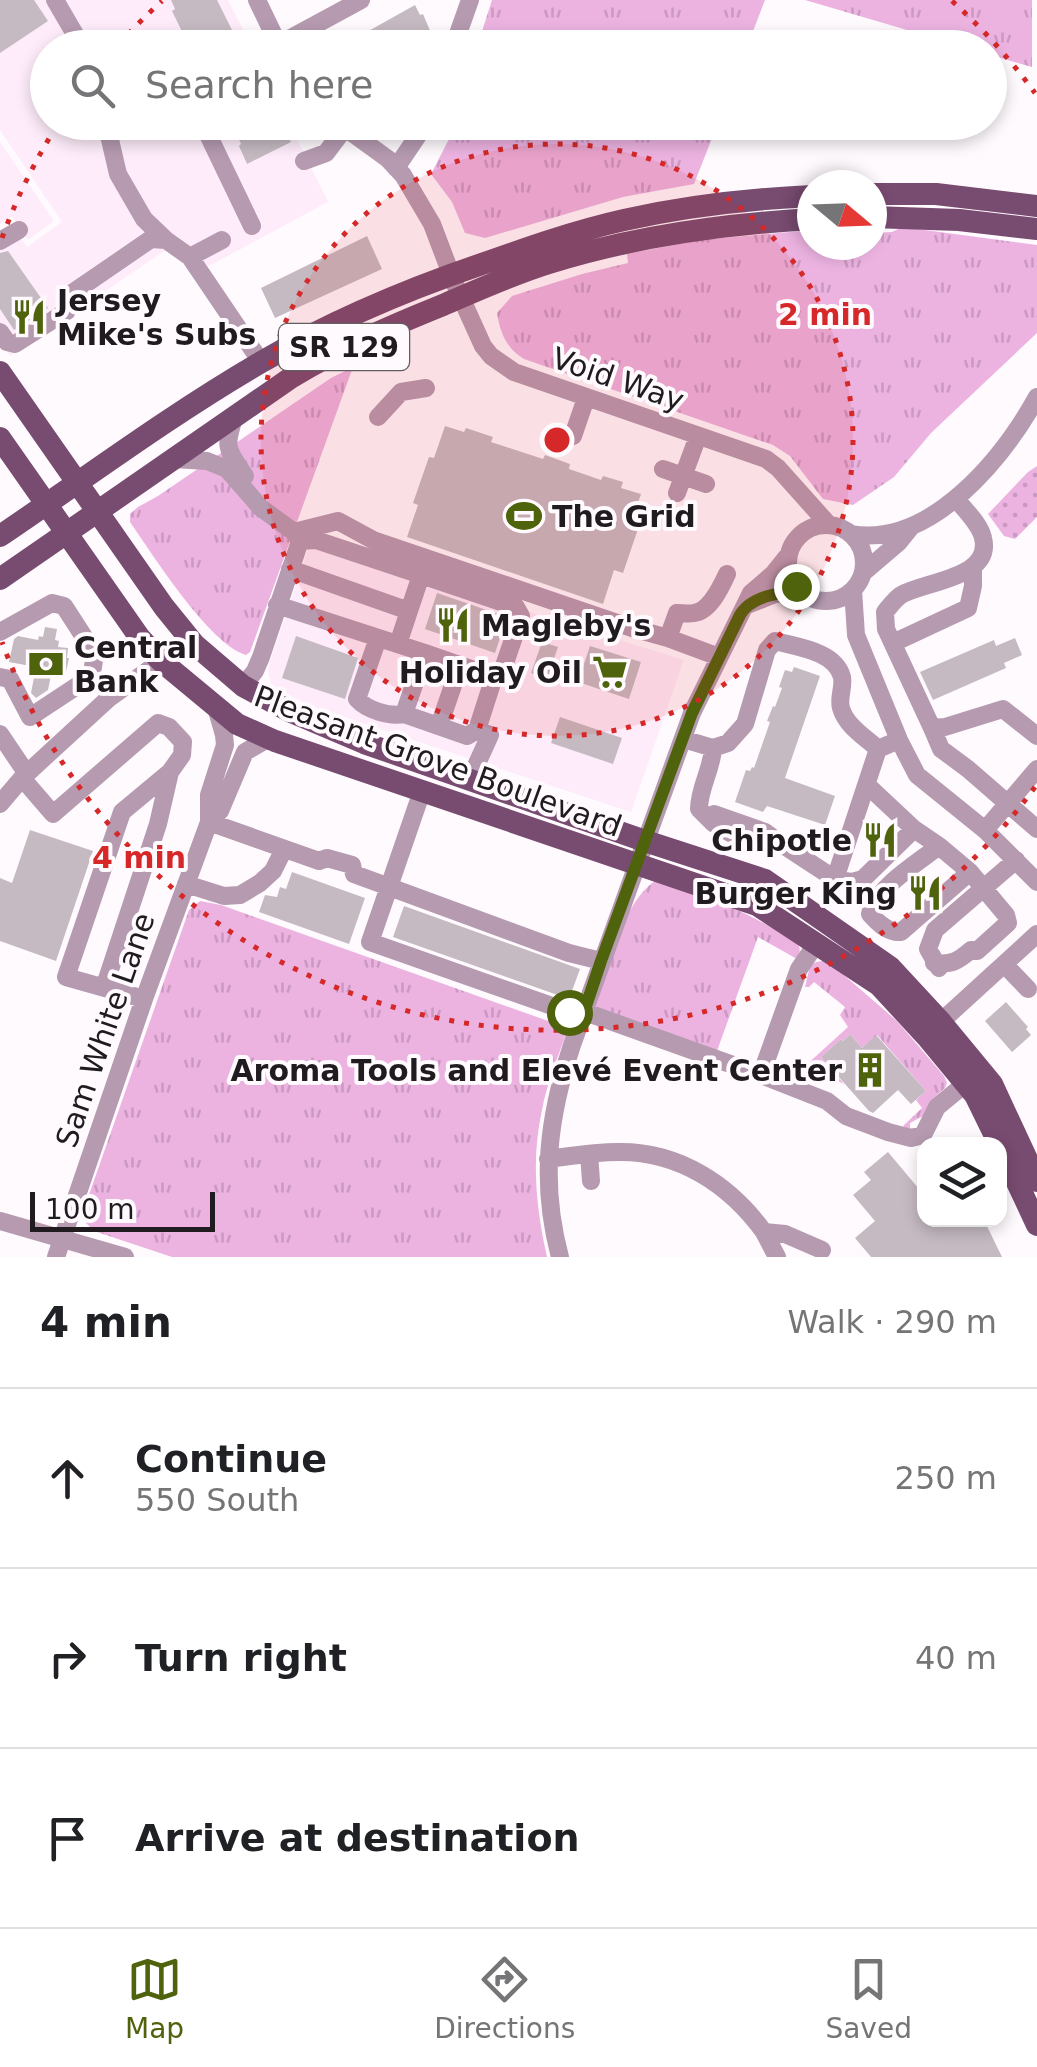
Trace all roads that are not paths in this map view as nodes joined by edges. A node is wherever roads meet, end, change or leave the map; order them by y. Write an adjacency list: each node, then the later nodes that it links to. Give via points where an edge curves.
1 (54, 0): 5 (street)
2 (257, 0): 6 (street)
3 (361, 0): 7 (street)
4 (470, 0): 8 (street)
5 (72, 30)
6 (268, 30)
7 (306, 30)
8 (460, 30)
9 (115, 140): 24 (street, via 118,174 144,219)
10 (211, 140): 21 (street)
11 (333, 140): 14 (street, via 326,153)
12 (360, 140): 15 (street, Void Way)
13 (414, 140): 15 (street)
14 (304, 160)
15 (396, 168): 28 (street, Void Way, via 432,224)
16 (887, 194): 18 (main road)
17 (797, 197): 28 (main road, SR 129, via 622,220 556,238)
18 (1037, 206)
19 (887, 217): 23 (main road)
20 (797, 219): 28 (main road, SR 129, via 594,250)
21 (252, 226)
22 (10, 227): 26 (street)
23 (1037, 230)
24 (166, 240): 27 (street); 29 (street, via 152,238 70,295 67,311 15,344)
25 (222, 240): 27 (street)
26 (0, 241)
27 (190, 257): 30 (street)
28 (456, 285): 30 (main road, SR 129, via 369,307); 34 (street, Void Way, via 491,356 514,372); 35 (main road, SR 129)
29 (0, 332)
30 (261, 362): 42 (main road, SR 129)
31 (0, 372): 42 (main road, Pleasant Grove Boulevard)
32 (426, 388): 36 (street, via 401,392)
33 (1037, 397): 46 (street, via 1015,434)
34 (586, 398): 37 (street); 38 (street, Void Way)
35 (235, 415): 40 (main road, SR 129); 48 (street, via 227,443)
36 (378, 417)
37 (574, 436)
38 (698, 436): 44 (street); 45 (street, Void Way, via 766,459)
39 (0, 438): 47 (main road, Pleasant Grove Boulevard)
40 (174, 459): 48 (street, via 207,460 227,469); 49 (main road, SR 129)
41 (663, 469): 44 (street)
42 (78, 482): 47 (main road, SR 129); 49 (main road, Pleasant Grove Boulevard)
43 (706, 484): 44 (street)
44 (680, 485)
45 (798, 492): 50 (street, Void Way); 53 (street)
46 (956, 499): 51 (street); 59 (street, via 984,542)
47 (46, 504): 52 (main road, Pleasant Grove Boulevard); 55 (main road, SR 129)
48 (261, 508): 56 (street)
49 (98, 512): 52 (main road, SR 129); 83 (main road, Pleasant Grove Boulevard, via 194,644)
50 (829, 525): 53 (street); 54 (street)
51 (911, 526): 54 (street, via 874,536); 60 (street)
52 (67, 534): 63 (main road, SR 129); 78 (main road, Pleasant Grove Boulevard)
53 (800, 534): 57 (street)
54 (851, 534): 60 (street, via 862,546)
55 (0, 536)
56 (297, 536): 58 (street); 62 (street); 73 (street, via 338,521 373,540)
57 (789, 554): 65 (street, via 790,576); 68 (street)
58 (290, 569): 67 (street); 69 (street)
59 (973, 569): 74 (street, via 968,608); 74 (street, via 900,596 884,612)
60 (864, 572): 64 (street)
61 (727, 574): 73 (street, via 704,610 677,613)
62 (421, 575): 69 (street); 81 (street, via 516,608 521,616)
63 (0, 580)
64 (853, 590): 66 (street, via 838,600); 71 (street)
65 (801, 591): 66 (street); 68 (street)
66 (819, 600): 71 (street)
67 (277, 605): 72 (street); 83 (street, via 256,671)
68 (745, 606): 77 (street)
69 (409, 610): 75 (street)
70 (0, 632): 82 (street, via 52,603 64,606 95,654)
71 (856, 636): 94 (street)
72 (378, 638): 75 (street); 86 (street, via 358,699 394,716)
73 (668, 638): 77 (street)
74 (893, 643): 88 (street)
75 (398, 644): 76 (street)
76 (425, 653): 79 (street); 86 (street)
77 (719, 658): 92 (street)
78 (162, 662): 84 (street); 85 (main road, Pleasant Grove Boulevard)
79 (460, 665): 81 (street); 87 (street)
80 (0, 676): 82 (street, via 10,679 30,716)
81 (494, 677): 89 (street)
82 (88, 678): 84 (street)
83 (243, 686): 100 (main road, Pleasant Grove Boulevard, via 318,724)
84 (102, 705): 99 (street)
85 (216, 706): 93 (main road, Pleasant Grove Boulevard, via 237,724); 105 (street, Sam White Lane, via 225,744 209,795)
86 (404, 714): 87 (street)
87 (439, 726): 89 (street, via 468,736)
88 (932, 728): 91 (street, via 1003,709); 103 (street, via 942,749)
89 (477, 730): 100 (street, via 490,735)
90 (0, 734): 99 (street)
91 (1037, 736)
92 (683, 739): 95 (street); 109 (street)
93 (275, 740): 102 (main road, Pleasant Grove Boulevard); 105 (street, Sam White Lane, via 246,752)
94 (899, 740): 96 (street); 108 (street, via 916,776)
95 (713, 748): 96 (street, via 745,724 775,641 832,660 841,672 840,706 851,726); 115 (street, via 699,809 744,841 780,843)
96 (878, 749): 101 (street)
97 (1037, 770): 103 (street)
98 (170, 772): 99 (street, via 183,742 158,724 53,814); 124 (street); 124 (street, via 122,812 66,977)
99 (25, 776): 104 (street)
100 (470, 780): 109 (main road, Pleasant Grove Boulevard)
101 (867, 785): 106 (street); 115 (street)
102 (422, 791): 113 (main road, Pleasant Grove Boulevard); 118 (street)
103 (1007, 802): 107 (street); 108 (street)
104 (0, 804)
105 (210, 822): 111 (street); 117 (street, Sam White Lane)
106 (914, 829): 110 (street); 115 (street, via 863,879)
107 (1037, 829)
108 (985, 830): 112 (street)
109 (645, 841): 113 (street); 128 (main road, Pleasant Grove Boulevard, via 765,880 890,967)
110 (940, 846): 114 (street); 114 (street, via 878,897 870,908 876,921 897,933)
111 (284, 849): 117 (street, via 273,871 240,895); 118 (street, via 352,866 354,874)
112 (1016, 860): 116 (street); 119 (street)
113 (636, 864): 121 (main road, Pleasant Grove Boulevard, via 757,905); 122 (street)
114 (970, 872): 119 (street)
115 (835, 879)
116 (1037, 882)
117 (186, 884): 126 (street, Sam White Lane)
118 (389, 887): 122 (street); 127 (street, via 370,942)
119 (985, 889): 119 (street, via 935,930 928,949 943,973 957,974 1008,923)
120 (1037, 934): 123 (street)
121 (816, 944): 128 (main road, Pleasant Grove Boulevard); 129 (street, via 799,969)
122 (601, 961): 127 (street)
123 (1004, 964): 125 (street); 128 (street)
124 (104, 988): 126 (street)
125 (1034, 990)
126 (144, 998): 140 (street, Sam White Lane)
127 (584, 1012): 129 (street); 133 (street, via 562,1075)
128 (934, 1029): 130 (main road, Pleasant Grove Boulevard); 136 (main road, Pleasant Grove Boulevard, via 992,1084)
129 (761, 1075): 130 (street, via 828,1101 846,1116 912,1138 923,1135 937,1107)
130 (965, 1084): 131 (main road, Pleasant Grove Boulevard)
131 (995, 1137)
132 (589, 1154): 133 (street); 135 (street); 139 (street, via 638,1153 683,1164 731,1194)
133 (548, 1160): 143 (street)
134 (1007, 1162): 138 (main road, Pleasant Grove Boulevard)
135 (591, 1181)
136 (1037, 1181)
137 (0, 1222): 140 (street)
138 (1037, 1225)
139 (764, 1232): 141 (street); 144 (street)
140 (59, 1248): 142 (street, via 84,1244)
141 (822, 1250)
142 (125, 1257)
143 (560, 1257)
144 (777, 1257)

